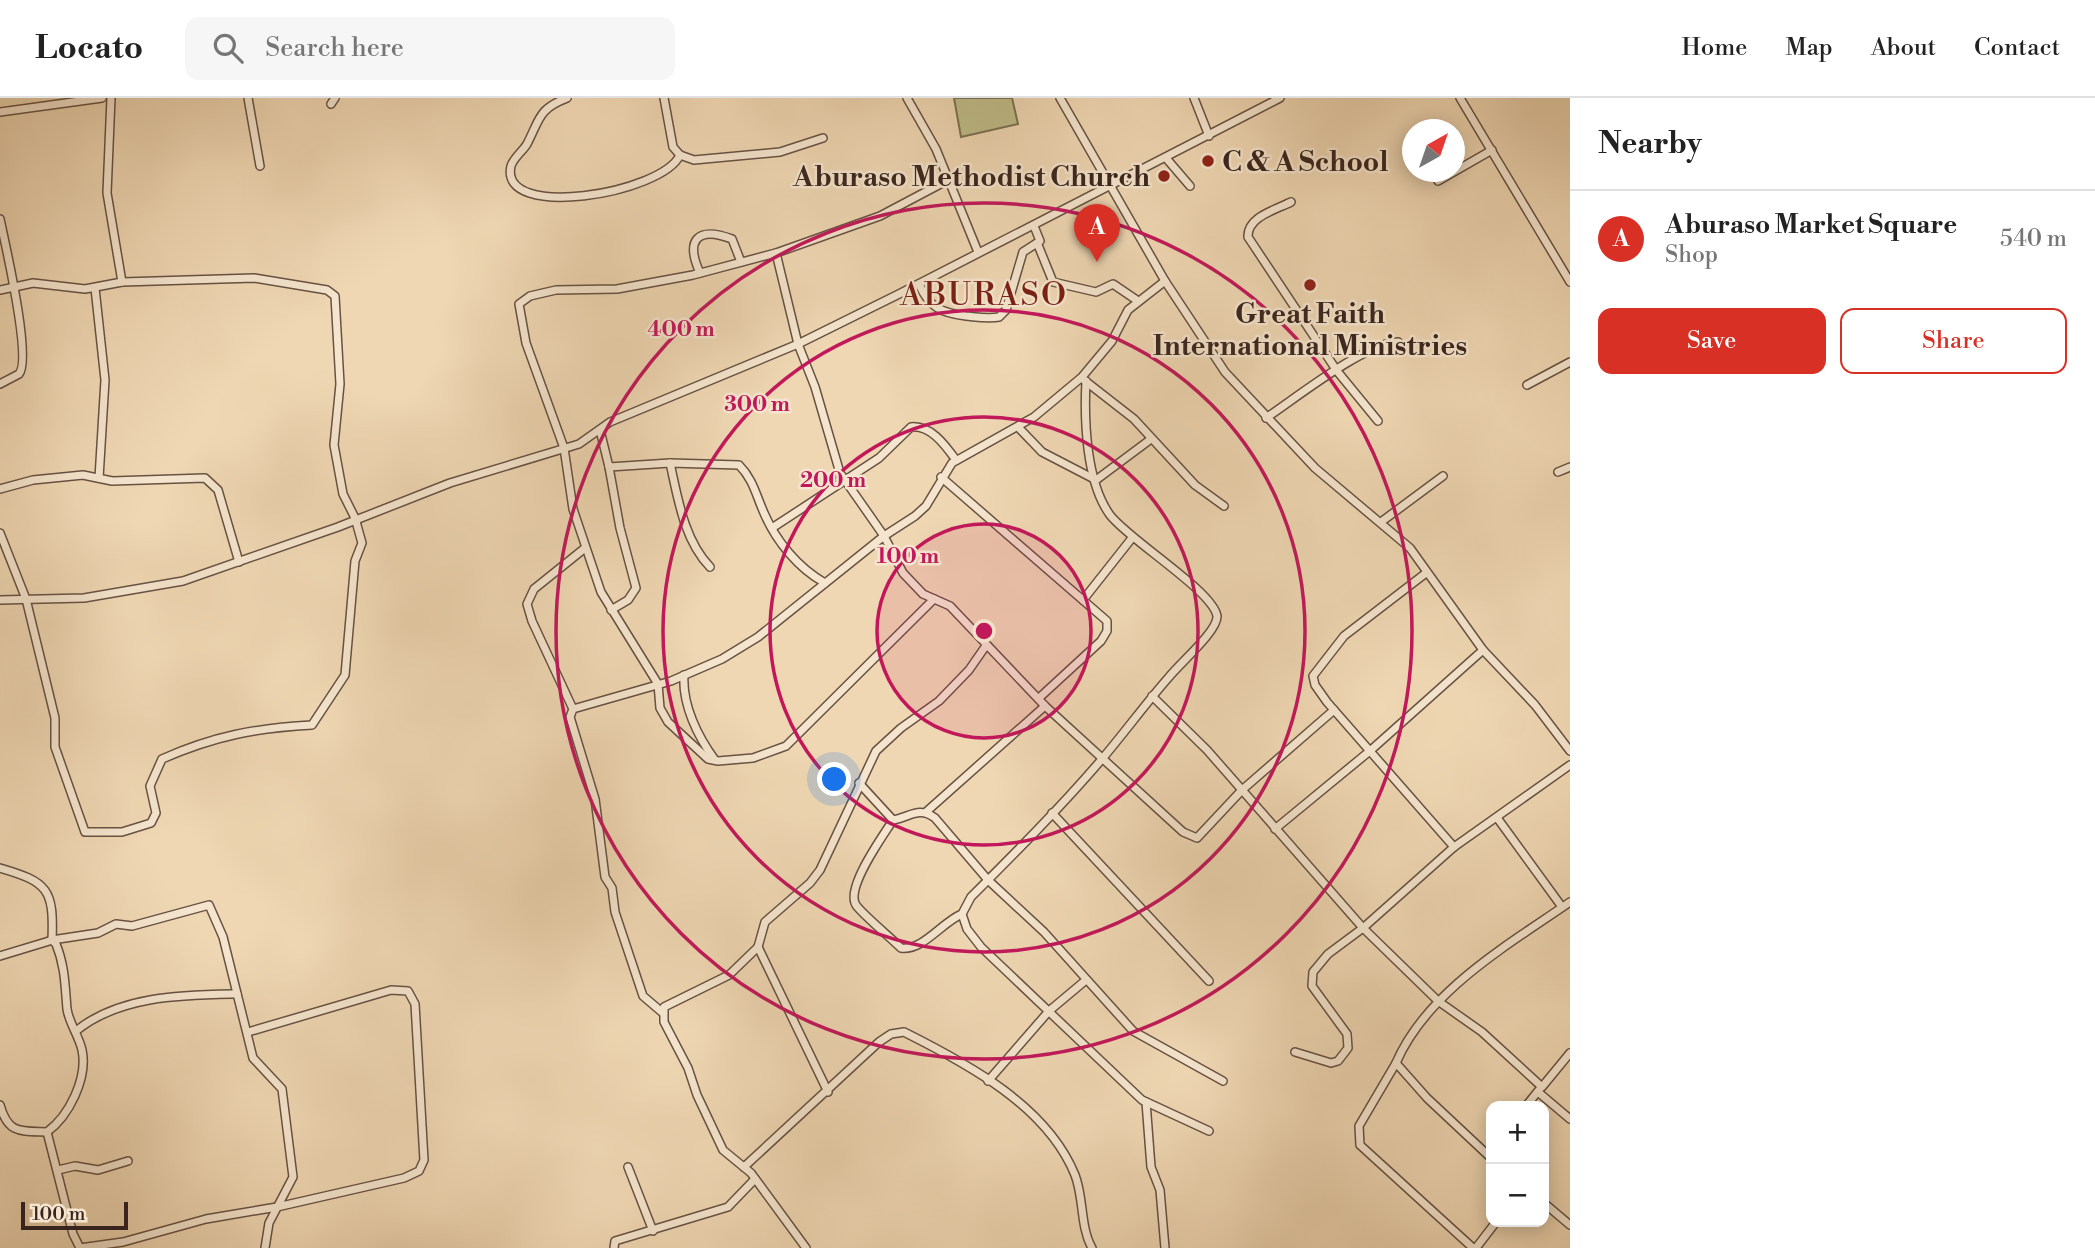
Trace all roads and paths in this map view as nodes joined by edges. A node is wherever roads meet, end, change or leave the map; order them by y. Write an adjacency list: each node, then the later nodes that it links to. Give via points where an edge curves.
1 (102, 98): 11 (street)
2 (111, 98): 31 (street, via 107,193)
3 (248, 98): 17 (street)
4 (567, 98): 15 (street, via 545,108 514,160 512,175 519,189 558,196 622,189 663,171)
5 (664, 98): 15 (street, via 673,147)
6 (907, 98): 19 (street)
7 (1060, 98): 20 (street)
8 (1194, 98): 12 (street)
9 (1280, 98): 12 (street)
10 (1460, 98): 14 (street)
11 (0, 112)
12 (1209, 135): 16 (street)
13 (823, 138): 15 (street, via 779,152 706,161)
14 (1492, 150): 18 (street); 32 (street)
15 (680, 155)
16 (1166, 158): 20 (street); 21 (street)
17 (260, 166)
18 (1465, 166)
19 (950, 179): 26 (street); 27 (street, via 880,216)
20 (1112, 186): 24 (street); 30 (street)
21 (1190, 186)
22 (1291, 202): 41 (street, via 1253,221 1248,237)
23 (0, 219): 34 (street)
24 (1034, 226): 25 (street); 26 (street)
25 (1038, 245): 33 (street, via 1023,252 1006,310 996,318 942,312 929,303); 37 (street, via 1053,282 1096,292 1113,284)
26 (978, 252): 33 (street)
27 (776, 253): 28 (street); 39 (street)
28 (741, 261): 29 (street); 29 (street, via 732,239 721,234 701,235 691,248)
29 (700, 273): 50 (street, via 617,289 556,290 530,296 519,304 526,343)
30 (1164, 281): 37 (street); 45 (street, via 1225,372)
31 (122, 282): 35 (street); 63 (street, via 254,278 327,290 335,296 340,384 334,445 343,494)
32 (1570, 282)
33 (919, 284): 39 (street)
34 (14, 286): 35 (street); 36 (street); 43 (street, via 23,370)
35 (95, 288): 58 (street, via 105,380)
36 (0, 290)
37 (1138, 301): 42 (street)
38 (1398, 342): 41 (street, via 1387,342)
39 (798, 344): 48 (street); 60 (street)
40 (1570, 362): 44 (street)
41 (1337, 371): 45 (street); 46 (street)
42 (1084, 379): 47 (street); 49 (street); 59 (street, via 1088,447)
43 (0, 384)
44 (1527, 384)
45 (1266, 418): 64 (street, via 1315,468)
46 (1378, 421)
47 (1018, 427): 51 (street); 59 (street, via 1042,452)
48 (600, 430): 50 (street); 53 (street)
49 (1151, 439): 59 (street); 62 (street, via 1195,485)
50 (564, 449): 63 (street); 69 (street, via 573,509)
51 (956, 460): 57 (street); 60 (street, via 932,433 911,427)
52 (670, 463): 53 (street); 65 (street, via 739,465 748,474); 71 (street, via 687,531)
53 (609, 467): 78 (street, via 636,589)
54 (1570, 467): 55 (street)
55 (1558, 472)
56 (1443, 476): 64 (street)
57 (941, 477): 67 (street, via 926,506); 77 (street)
58 (99, 478): 61 (street, via 43,479); 70 (street, via 205,478 213,483)
59 (1096, 480): 68 (street, via 1109,513)
60 (845, 481): 65 (street); 67 (street)
61 (0, 489)
62 (1224, 506)
63 (355, 518): 70 (street); 74 (street, via 362,543 355,561 345,676 312,724 257,728 205,740 162,759 150,786 156,813 151,823 122,832 85,832 55,747 55,718)
64 (1381, 522): 72 (street, via 1410,548)
65 (772, 528): 73 (street, via 802,567)
66 (0, 533): 74 (street)
67 (884, 536): 73 (street); 75 (street, via 903,573)
68 (1132, 538): 77 (street); 83 (street, via 1190,583 1215,608 1217,619 1211,632)
69 (585, 548): 78 (street); 86 (street, via 534,589 527,604)
70 (239, 562): 74 (street, via 183,581 109,594)
71 (710, 568)
72 (1426, 573): 80 (street); 87 (street, via 1362,621 1318,666 1315,685)
73 (825, 583): 81 (street, via 741,648)
74 (26, 599): 76 (street)
75 (934, 599): 79 (street, via 950,607); 91 (street, via 786,746 752,758)
76 (0, 600)
77 (1083, 600): 84 (street, via 1107,621 1107,631)
78 (611, 610): 82 (street)
79 (985, 647): 84 (street); 93 (street, via 939,701 876,751)
80 (1483, 650): 88 (street); 89 (street, via 1535,705)
81 (684, 675): 82 (street); 91 (street, via 700,740)
82 (658, 684): 86 (street); 91 (street, via 660,708 668,722)
83 (1152, 696): 90 (street); 94 (street)
84 (1039, 698): 85 (street)
85 (1045, 706): 90 (street); 95 (street)
86 (573, 709): 115 (street, via 570,717 599,817 605,877 612,888 615,912 643,996)
87 (1334, 710): 88 (street); 94 (street)
88 (1371, 750): 99 (street); 100 (street)
89 (1570, 751)
90 (1101, 760): 94 (street, via 1190,838 1197,838); 96 (street)
91 (716, 761)
92 (1570, 765): 97 (street)
93 (859, 783): 98 (street); 108 (street, via 820,870 765,922)
94 (1242, 790): 99 (street)
95 (926, 812): 98 (street); 102 (street)
96 (1052, 813): 102 (street); 111 (street)
97 (1497, 819): 100 (street); 104 (street)
98 (893, 820): 105 (street, via 866,863 854,894 855,905 901,947 909,949)
99 (1275, 829): 106 (street)
100 (1454, 847): 106 (street)
101 (0, 868): 107 (street, via 30,876 43,885 50,898)
102 (988, 880): 105 (street); 110 (street, via 1044,932)
103 (1570, 902): 104 (street)
104 (1562, 907): 113 (street)
105 (962, 914): 114 (street, via 981,947)
106 (1363, 928): 113 (street); 118 (street, via 1328,954 1311,977 1321,1001 1347,1034 1348,1048 1331,1063)
107 (51, 940): 109 (street); 112 (street, via 98,933 116,924 132,926 209,905 223,937); 116 (street, via 62,964 68,1014)
108 (758, 947): 115 (street, via 729,975 669,1003); 124 (street)
109 (0, 956)
110 (1086, 980): 114 (street); 122 (street, via 1133,1031)
111 (1209, 981)
112 (237, 994): 116 (street, via 167,997 106,1012); 117 (street)
113 (1438, 1001): 120 (street, via 1410,1034); 123 (street, via 1482,1032)
114 (1049, 1011): 121 (street); 126 (street)
115 (663, 1013): 134 (street, via 723,1150)
116 (76, 1031): 130 (street, via 83,1067 66,1114)
117 (247, 1032): 137 (street, via 256,1065 282,1089 293,1177); 137 (street, via 391,989 408,991 415,1004 424,1160 419,1171)
118 (1295, 1052)
119 (1570, 1053): 123 (street)
120 (1396, 1063): 131 (street, via 1427,1098); 143 (street, via 1359,1126 1360,1145)
121 (988, 1081): 124 (street, via 904,1032 879,1042); 148 (street, via 1013,1096 1057,1139 1076,1177)
122 (1223, 1081)
123 (1540, 1089): 125 (street); 128 (street)
124 (828, 1092): 134 (street)
125 (1530, 1101)
126 (1146, 1102): 129 (street); 149 (street)
127 (0, 1105): 130 (street, via 12,1128)
128 (1570, 1119)
129 (1209, 1131)
130 (47, 1132): 135 (street)
131 (1486, 1150)
132 (128, 1161): 135 (street, via 98,1170 75,1166)
133 (628, 1167): 141 (street)
134 (744, 1167): 136 (street)
135 (58, 1170): 144 (street)
136 (755, 1179): 141 (street, via 728,1207); 147 (street)
137 (277, 1207): 142 (street, via 206,1219); 145 (street, via 266,1232)
138 (1549, 1207): 139 (street)
139 (1570, 1226)
140 (1492, 1227): 143 (street)
141 (653, 1231): 146 (street, via 615,1241)
142 (110, 1246): 144 (street)
143 (1474, 1247)
144 (80, 1248)
145 (265, 1248)
146 (614, 1248)
147 (806, 1248)
148 (1092, 1248)
149 (1165, 1248)

